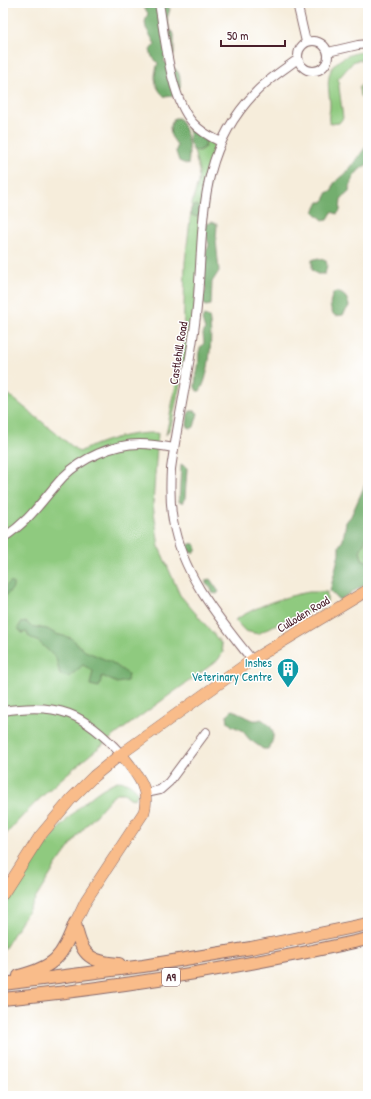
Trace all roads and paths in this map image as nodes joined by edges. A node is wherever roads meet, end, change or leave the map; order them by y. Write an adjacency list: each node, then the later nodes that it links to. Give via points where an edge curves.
1 (159, 3): 7 (street, via 174,86 180,103 193,123 207,135)
2 (297, 3): 3 (street)
3 (306, 42): 5 (street, via 319,42); 6 (street, Castlehill Road, via 299,49)
4 (368, 44): 5 (street)
5 (328, 52): 6 (street, via 327,62 316,71 307,70 299,64)
6 (298, 59): 7 (street, Castlehill Road, via 255,93 235,117)
7 (221, 142): 8 (street, Castlehill Road, via 205,194 196,316)
8 (174, 448): 9 (street, via 140,444 112,448 94,455 65,476 36,511); 11 (street, Castlehill Road, via 170,494 173,521 182,555 218,617)
9 (3, 538)
10 (368, 590): 11 (main road, Culloden Road)
11 (252, 660): 14 (main road, Culloden Road)
12 (3, 711): 14 (street, via 39,708 58,710 78,717 96,728)
13 (206, 732): 15 (street, via 169,782 160,790)
14 (121, 754): 15 (main road, via 137,774); 16 (main road, Culloden Road, via 71,799 40,836)
15 (146, 793): 17 (main road, via 147,802 140,821 86,900)
16 (3, 894)
17 (75, 923): 20 (highway, A9, via 80,946 90,958 108,964); 21 (highway, A9, via 62,952 53,962 43,969)
18 (368, 924): 20 (highway, A9, via 251,948)
19 (368, 939): 22 (highway, A9, via 237,966 68,993)
20 (143, 966): 21 (highway, A9)
21 (3, 982)
22 (3, 999)

